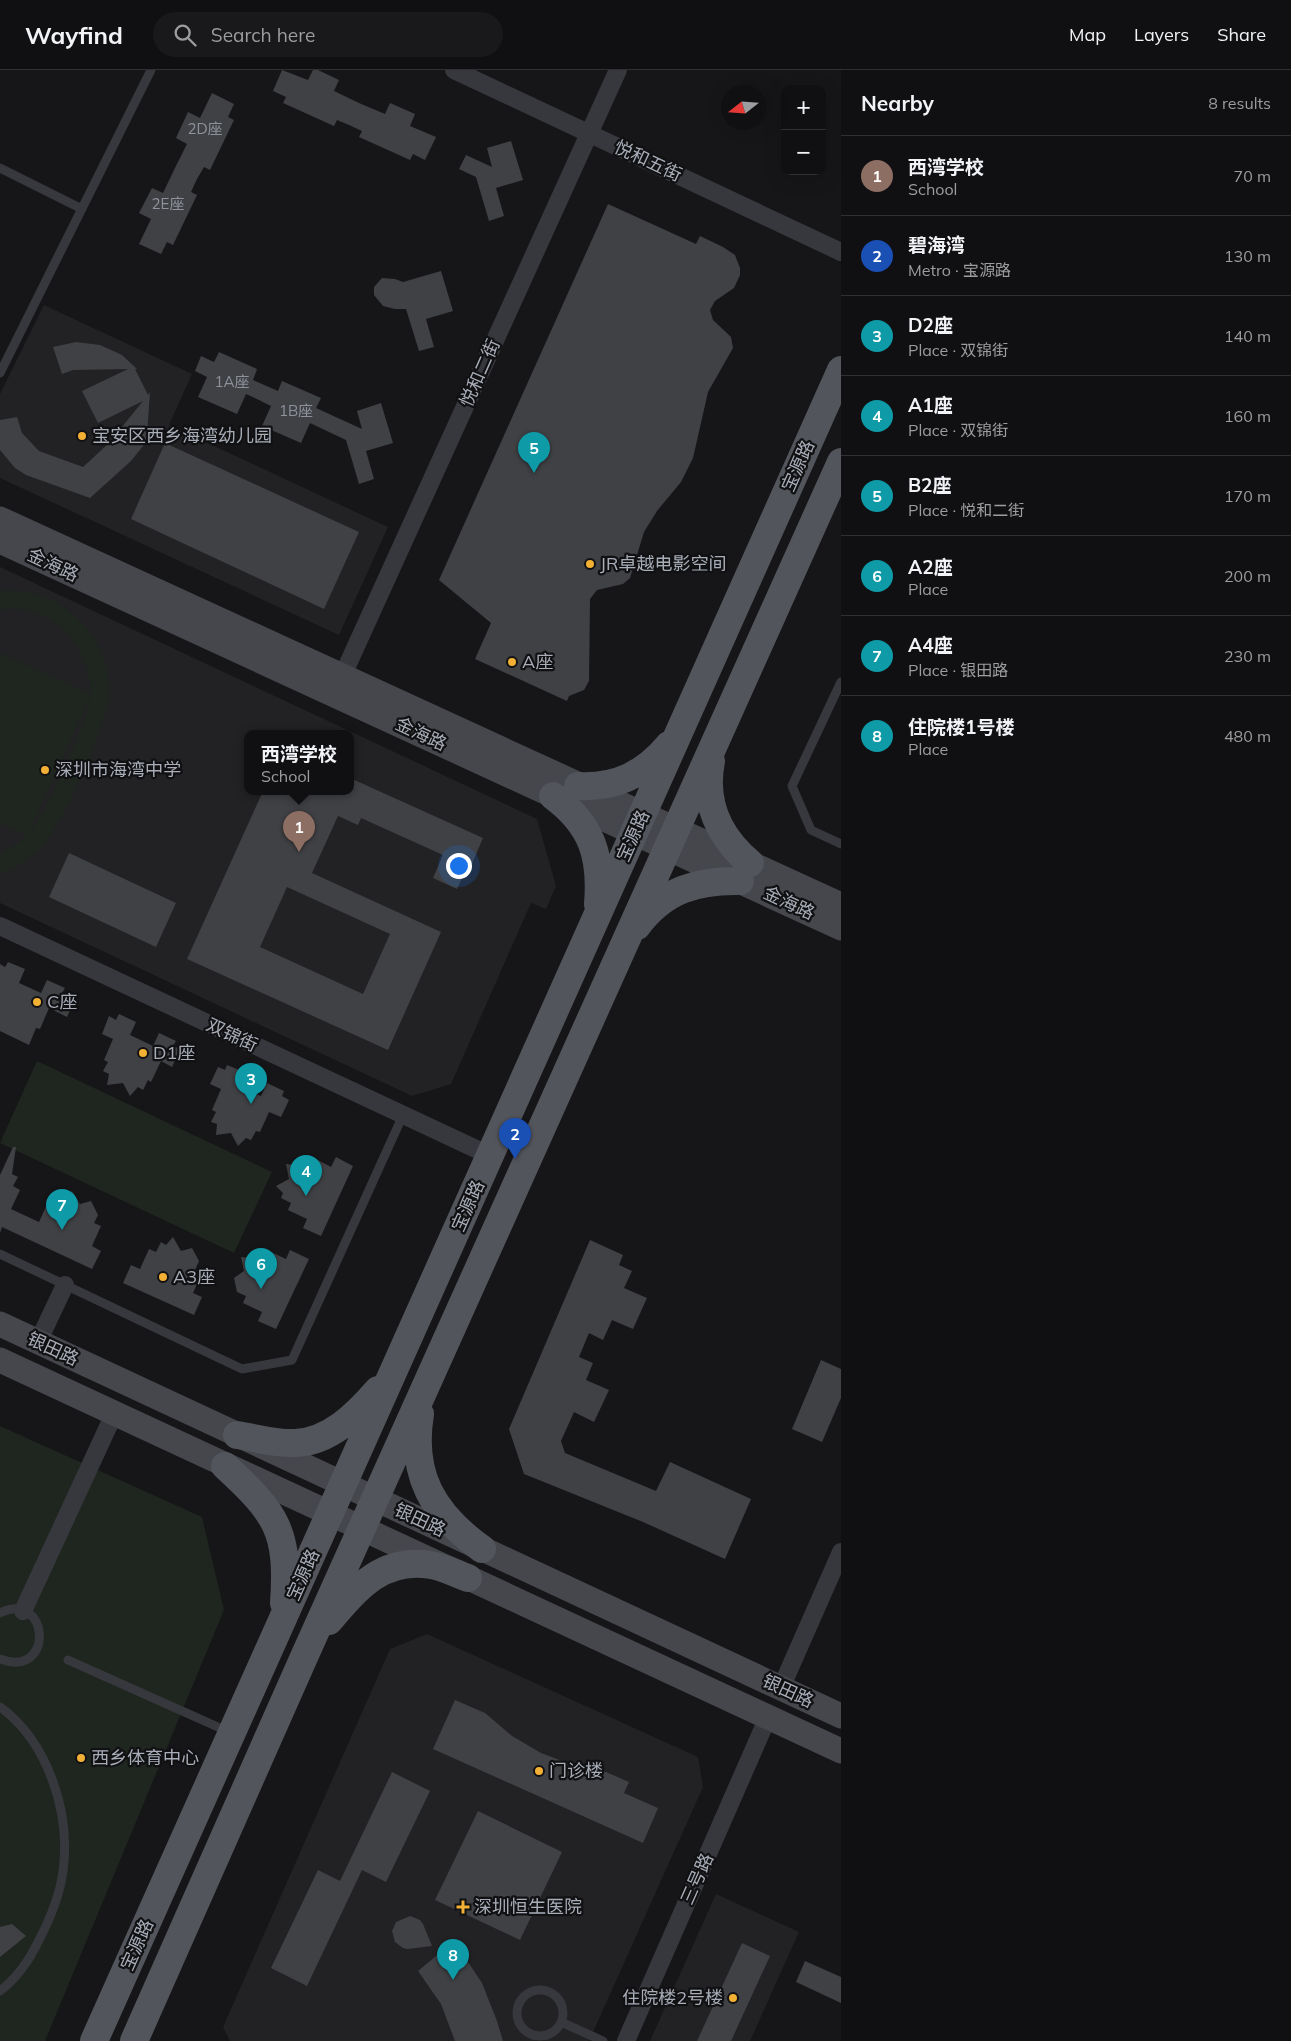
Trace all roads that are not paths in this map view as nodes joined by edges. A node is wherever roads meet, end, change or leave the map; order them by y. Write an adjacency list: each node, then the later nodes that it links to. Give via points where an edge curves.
1 (151, 70): 6 (lane)
2 (454, 70): 4 (street, 悦和五街)
3 (618, 70): 4 (street, 悦和二街)
4 (589, 133): 7 (street, 悦和五街); 13 (street, 悦和二街)
5 (0, 168): 6 (lane)
6 (82, 209): 9 (lane)
7 (841, 252)
8 (841, 370): 15 (main road, 宝源路)
9 (0, 373)
10 (841, 462): 16 (main road, 宝源路)
11 (0, 519): 13 (street, 金海路)
12 (0, 541): 18 (street, 金海路)
13 (342, 676): 17 (street, 金海路)
14 (841, 682): 21 (lane, via 792,786 811,830)
15 (682, 728): 17 (main road, via 660,756 637,774 606,786); 19 (main road, 宝源路)
16 (721, 728): 20 (main road, 宝源路); 22 (main road, via 710,764 712,810)
17 (578, 786): 19 (street, 金海路)
18 (554, 796): 19 (street, 金海路); 24 (main road, via 572,810 593,843 599,877)
19 (638, 824): 20 (street, 金海路); 24 (main road, 宝源路)
20 (671, 839): 22 (street, 金海路); 27 (main road, 宝源路)
21 (841, 844)
22 (745, 872): 23 (street, 金海路); 26 (street, 金海路); 27 (main road, via 703,882 670,896 644,916)
23 (841, 905)
24 (597, 918): 29 (main road, 宝源路)
25 (0, 926): 28 (street, 双锦街)
26 (841, 928)
27 (626, 941): 36 (main road, 宝源路)
28 (403, 1115): 29 (street, 双锦街); 31 (lane, via 292,1360 242,1369)
29 (490, 1156): 35 (main road, 宝源路)
30 (0, 1254): 31 (lane)
31 (65, 1284): 33 (street)
32 (0, 1324): 33 (street, 银田路)
33 (38, 1342): 38 (street, 银田路)
34 (0, 1360): 37 (street, 银田路)
35 (395, 1370): 38 (main road, via 350,1420 315,1439 295,1443); 40 (main road, 宝源路)
36 (423, 1392): 41 (main road, 宝源路); 44 (main road, via 416,1435 424,1482 444,1516 459,1532)
37 (114, 1414): 39 (street, 银田路); 47 (street)
38 (237, 1434): 40 (street, 银田路)
39 (225, 1466): 42 (street, 银田路); 49 (main road, via 259,1499 278,1528 286,1566)
40 (343, 1484): 41 (street, 银田路); 42 (main road, 宝源路)
41 (375, 1499): 43 (main road, 宝源路); 44 (street, 银田路)
42 (330, 1514): 43 (street, 银田路); 49 (main road, 宝源路)
43 (362, 1529): 46 (street, 银田路); 50 (main road, 宝源路)
44 (482, 1548): 53 (street, 银田路)
45 (841, 1552): 53 (street)
46 (468, 1578): 50 (main road, via 433,1565 410,1563 388,1567 356,1591 323,1628); 56 (street, 银田路)
47 (23, 1611): 48 (lane, via 15,1609); 51 (lane, via 36,1621 39,1646 26,1660)
48 (0, 1613)
49 (283, 1619): 57 (main road, 宝源路)
50 (304, 1657): 62 (main road, 宝源路)
51 (0, 1659)
52 (68, 1660): 57 (lane)
53 (781, 1688): 55 (street, 银田路)
54 (0, 1707): 59 (lane, via 34,1740 52,1781 63,1826 63,1871 49,1920 30,1959)
55 (841, 1716)
56 (768, 1718): 58 (street, 银田路); 64 (street, 三号路)
57 (231, 1734): 61 (main road, 宝源路)
58 (841, 1751)
59 (0, 1991)
60 (561, 2022): 60 (lane, via 562,2008 549,1992 528,1993 519,2003 517,2018 531,2034 545,2036); 63 (lane)
61 (94, 2041)
62 (134, 2041)
63 (603, 2041)
64 (626, 2041)

